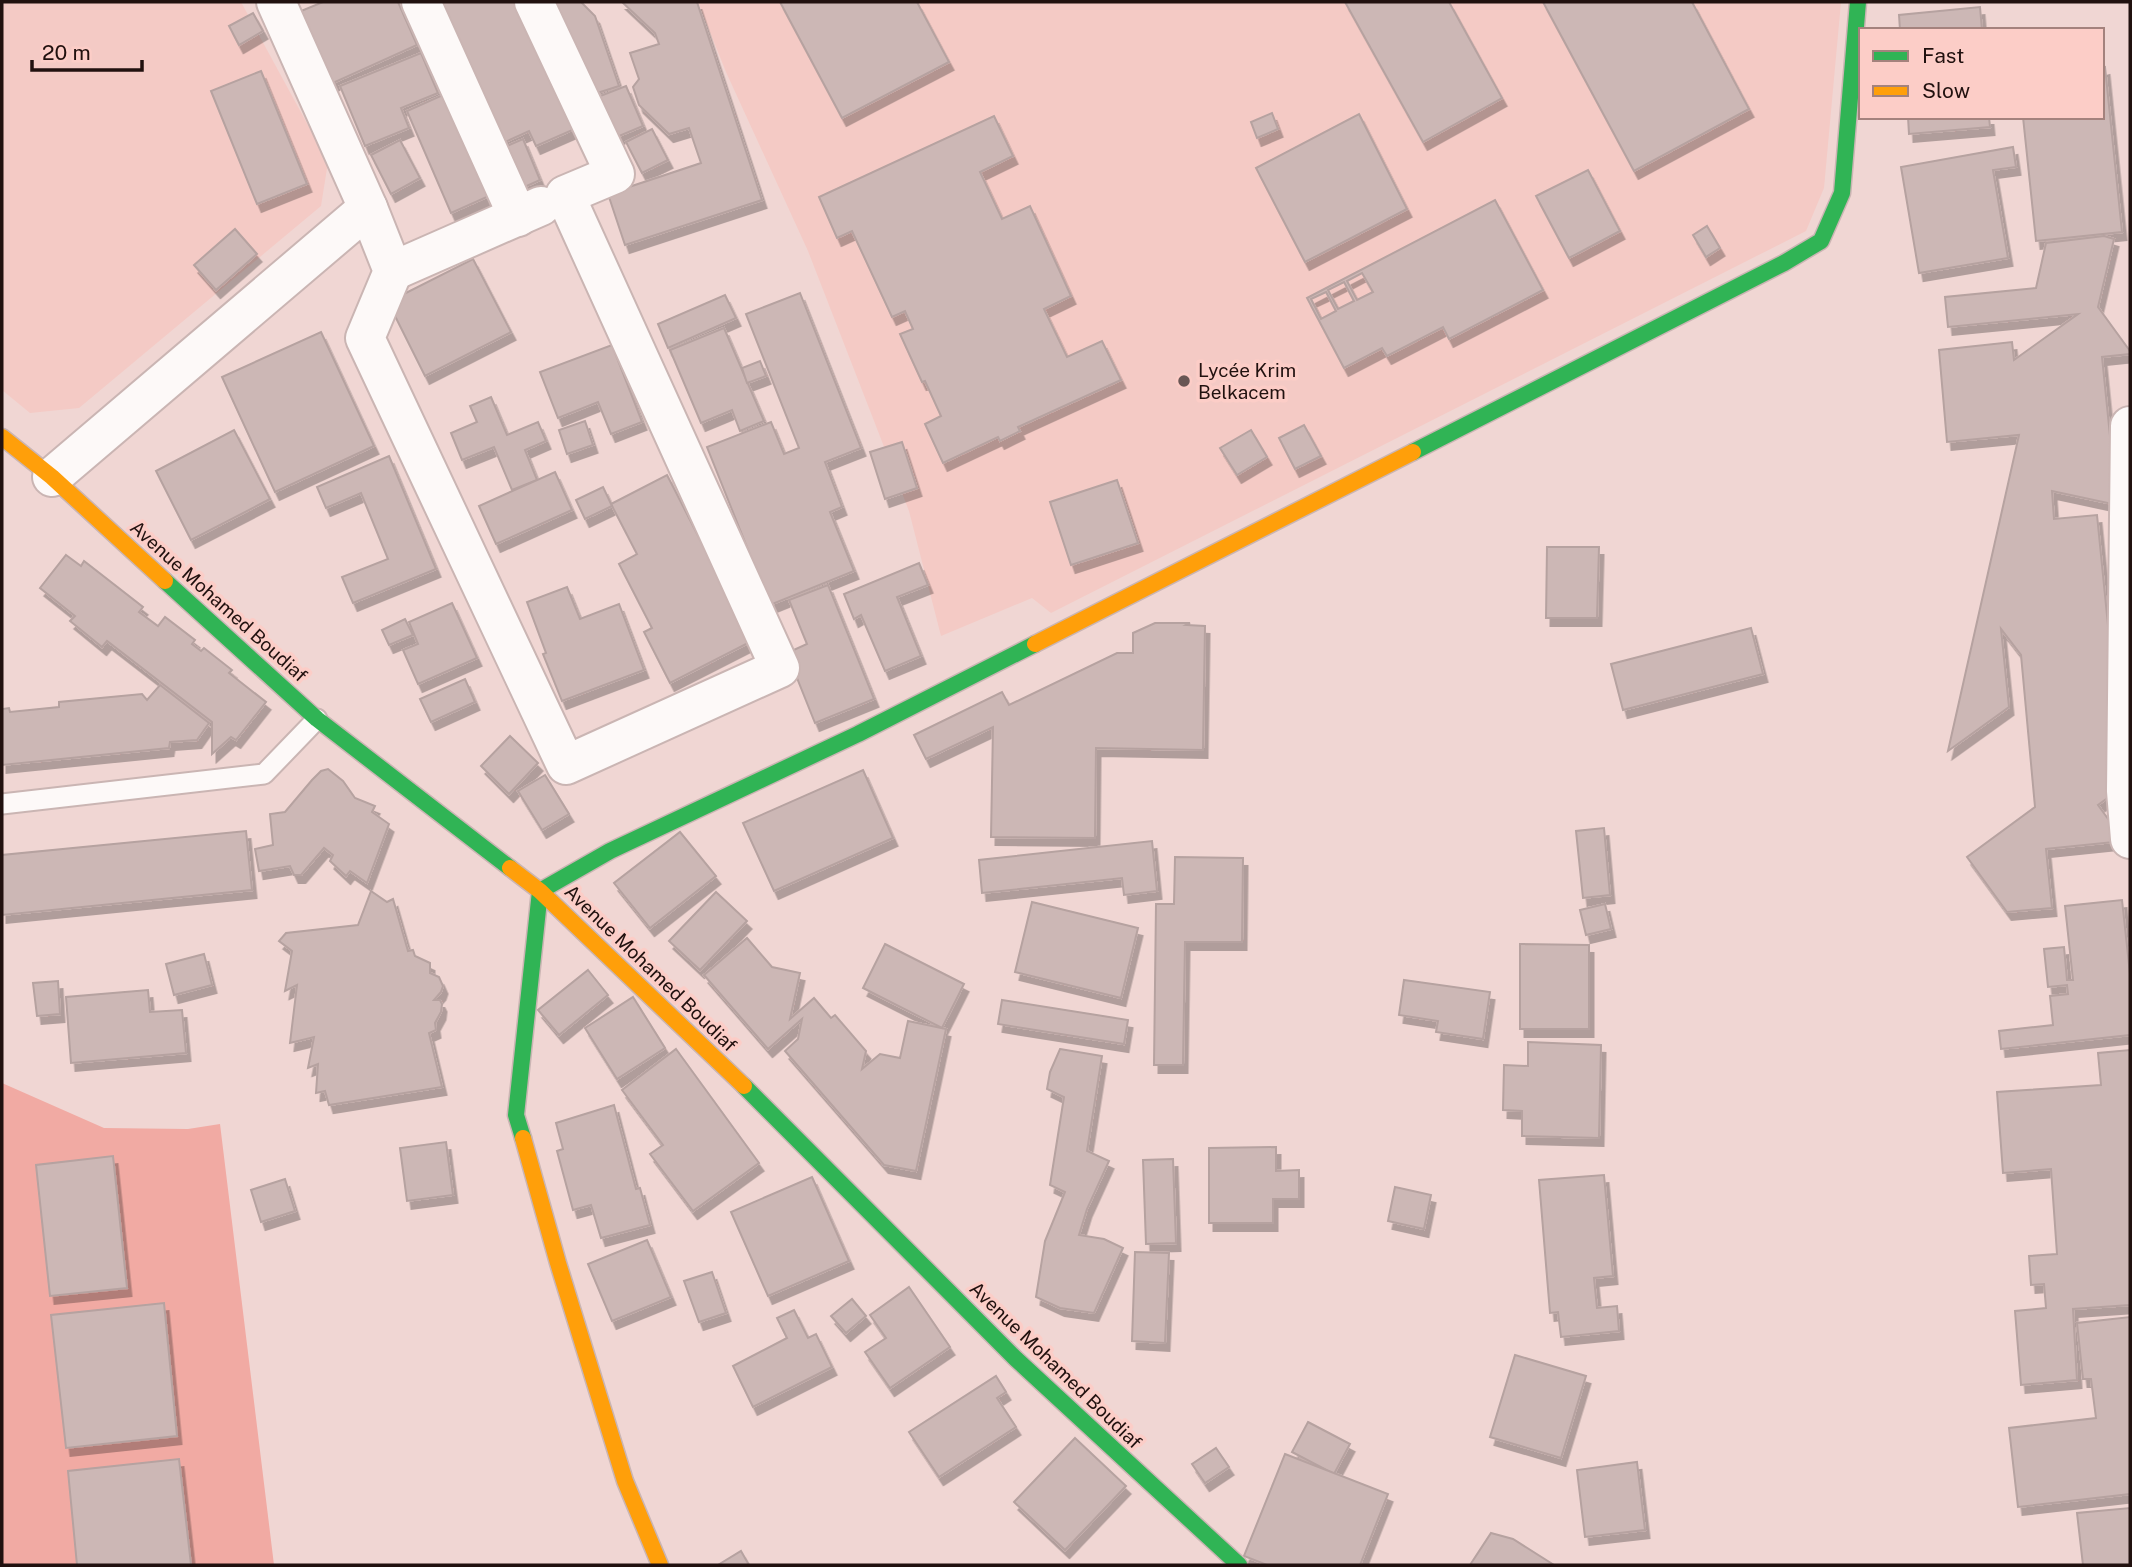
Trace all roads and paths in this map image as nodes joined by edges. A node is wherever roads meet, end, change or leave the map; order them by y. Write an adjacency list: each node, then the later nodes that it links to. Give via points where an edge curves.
1 (276, 2): 6 (street)
2 (421, 2): 7 (street)
3 (534, 2): 5 (street, via 615,174)
4 (1858, 2): 15 (street, via 1842,193 1821,241 858,734 610,851)
5 (565, 195): 7 (street); 8 (street, via 780,668 566,765 365,338)
6 (368, 208): 8 (street); 11 (street)
7 (518, 216): 8 (street)
8 (393, 271)
9 (2130, 426): 14 (street, via 2126,791)
10 (2, 437): 11 (street, Avenue Mohamed Boudiaf)
11 (52, 477): 12 (street, Avenue Mohamed Boudiaf)
12 (317, 719): 13 (lane, via 264,774); 15 (street, Avenue Mohamed Boudiaf)
13 (2, 804)
14 (2130, 839)
15 (540, 891): 16 (street, via 516,1115 625,1481); 17 (street, Avenue Mohamed Boudiaf, via 760,1102 1016,1359)
16 (660, 1565)
17 (1239, 1565)

